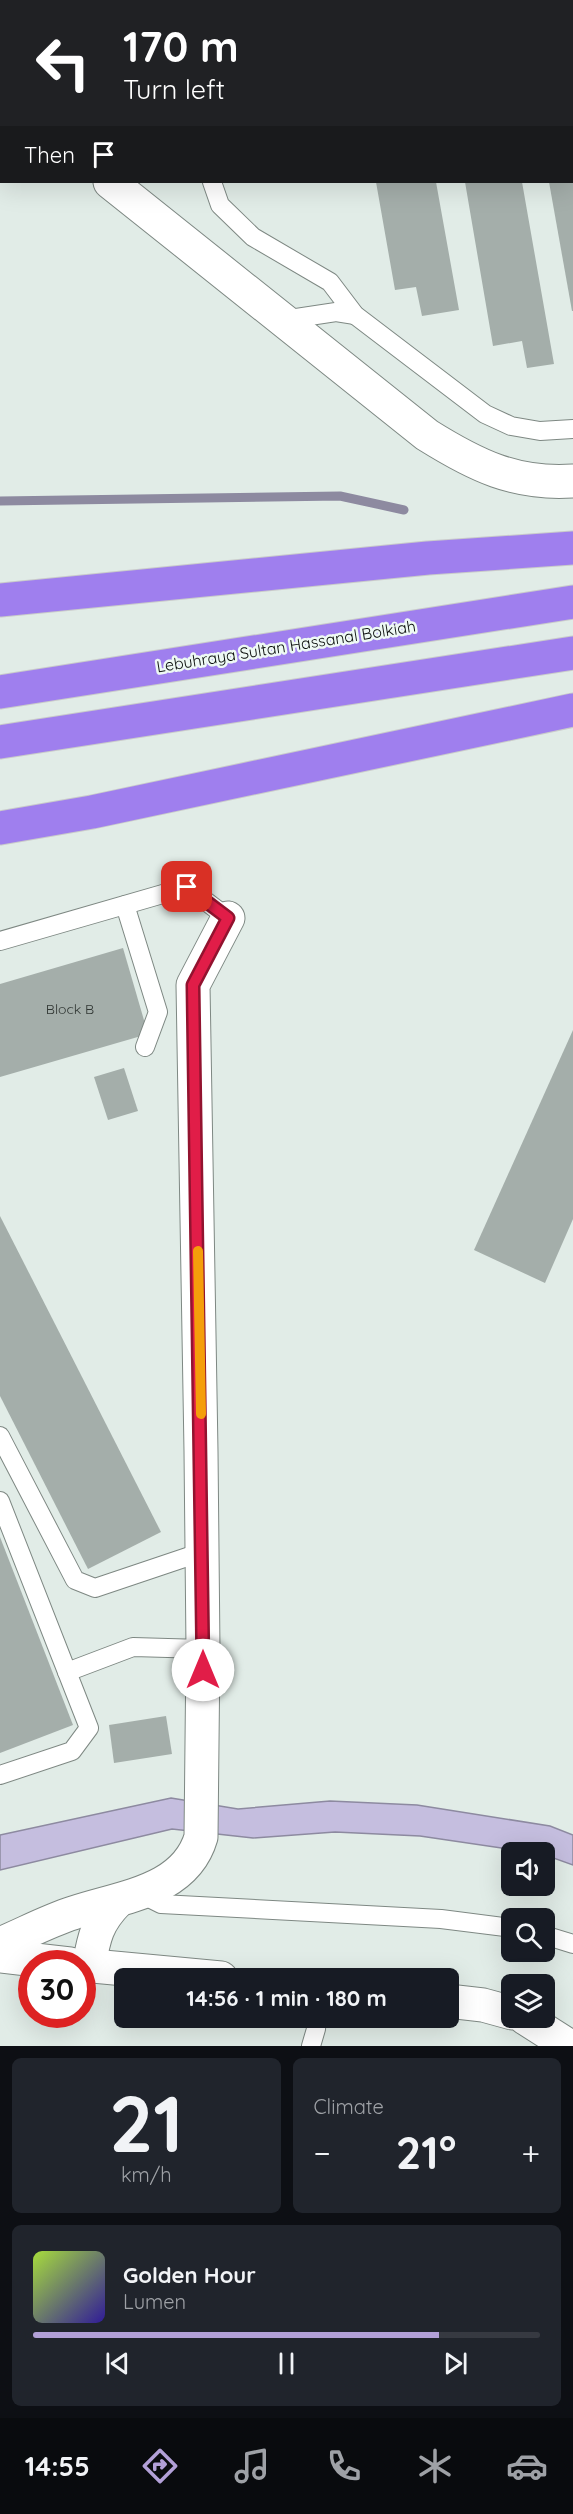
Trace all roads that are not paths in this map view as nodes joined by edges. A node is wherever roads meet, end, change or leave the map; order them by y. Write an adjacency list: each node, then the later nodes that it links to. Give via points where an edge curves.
1 (111, 183): 4 (street)
2 (212, 183): 3 (lane, via 220,205 253,237 330,282)
3 (355, 315): 4 (lane, via 336,312); 5 (lane, via 485,414 511,426 540,431)
4 (281, 321): 6 (street, via 427,435 468,460 503,475 548,483)
5 (573, 429)
6 (573, 481)
7 (573, 548): 8 (highway, via 428,558)
8 (0, 600)
9 (573, 602): 11 (highway, Lebuhraya Sultan Hassanal Bolkiah)
10 (573, 653): 13 (highway)
11 (0, 692)
12 (573, 710): 14 (highway)
13 (0, 742)
14 (92, 812): 15 (highway); 16 (highway)
15 (0, 828)
16 (0, 841)
17 (125, 905): 18 (lane, via 187,887); 19 (lane); 20 (lane, via 158,1012)
18 (228, 918): 23 (street, via 193,985)
19 (0, 941)
20 (145, 1047)
21 (0, 1436): 23 (lane, via 75,1580 95,1588)
22 (0, 1501): 25 (lane)
23 (202, 1552): 24 (street)
24 (203, 1649): 25 (lane, via 133,1647); 27 (street, via 201,1837 197,1852 172,1878)
25 (67, 1672): 26 (lane, via 88,1728 72,1750)
26 (0, 1775)
27 (128, 1897): 28 (lane, via 161,1904 441,1919); 30 (street, via 72,1913); 32 (street, via 104,1915)
28 (501, 1927)
29 (555, 1938): 31 (lane)
30 (0, 1944)
31 (573, 1944)
32 (88, 1950)
33 (0, 1956): 34 (street)
34 (18, 1958)
35 (96, 1966): 36 (street)
36 (114, 1968)
37 (459, 2002): 38 (street)
38 (501, 2010)
39 (316, 2028): 41 (lane)
40 (541, 2028): 42 (street)
41 (311, 2046)
42 (569, 2046)

